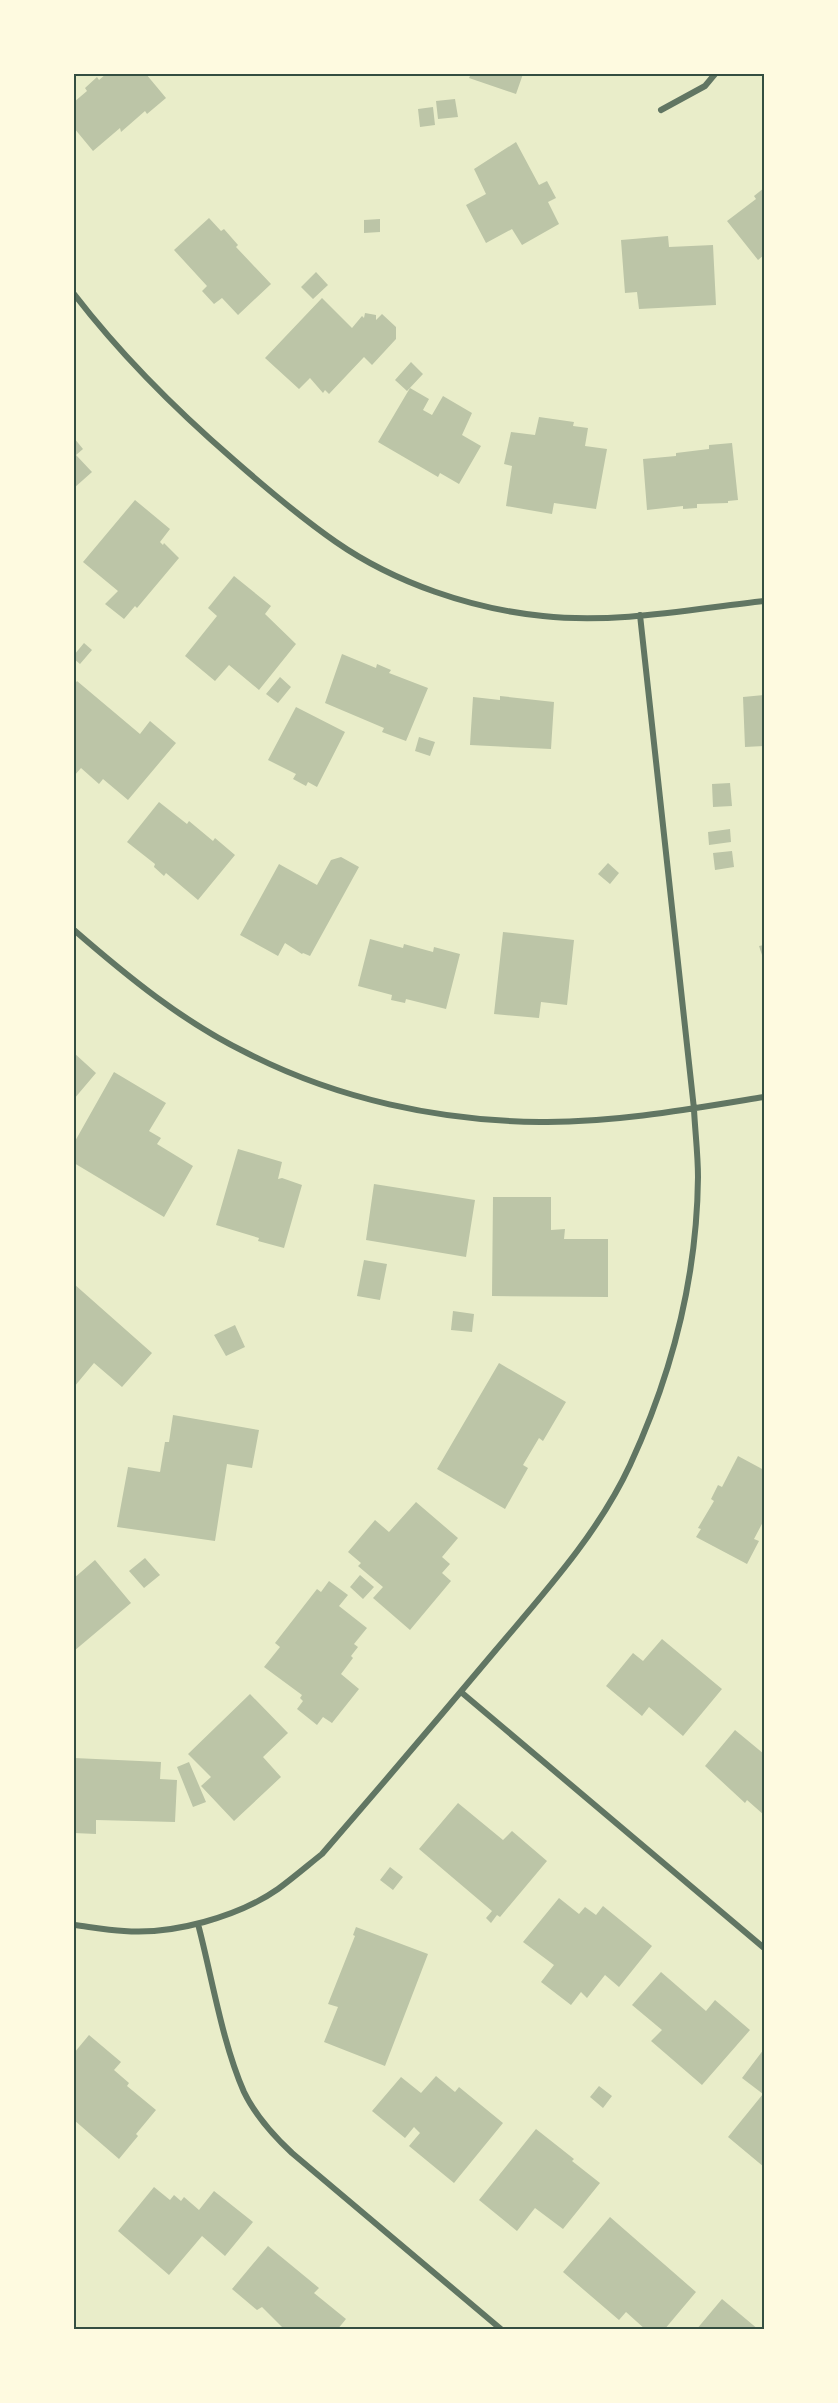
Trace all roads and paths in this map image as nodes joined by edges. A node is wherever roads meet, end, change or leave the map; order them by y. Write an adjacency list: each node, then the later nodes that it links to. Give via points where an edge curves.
1 (715, 74): 2 (street, via 705,86)
2 (661, 110)
3 (74, 294): 5 (street, via 100,328 192,423 338,544 402,579 471,603 543,616)
4 (765, 601): 5 (street)
5 (640, 615): 8 (street)
6 (74, 930): 8 (street, via 188,1019 246,1053 308,1080 373,1101 439,1115 540,1122)
7 (765, 1097): 8 (street)
8 (694, 1109): 9 (street, via 698,1176 694,1242 684,1308 667,1373 629,1466 596,1524 547,1590)
9 (461, 1692): 10 (street, via 322,1854 276,1890); 12 (street)
10 (198, 1923): 11 (street, via 126,1932); 13 (street, via 232,2057 245,2094 272,2134)
11 (74, 1925)
12 (765, 1948)
13 (502, 2330)

